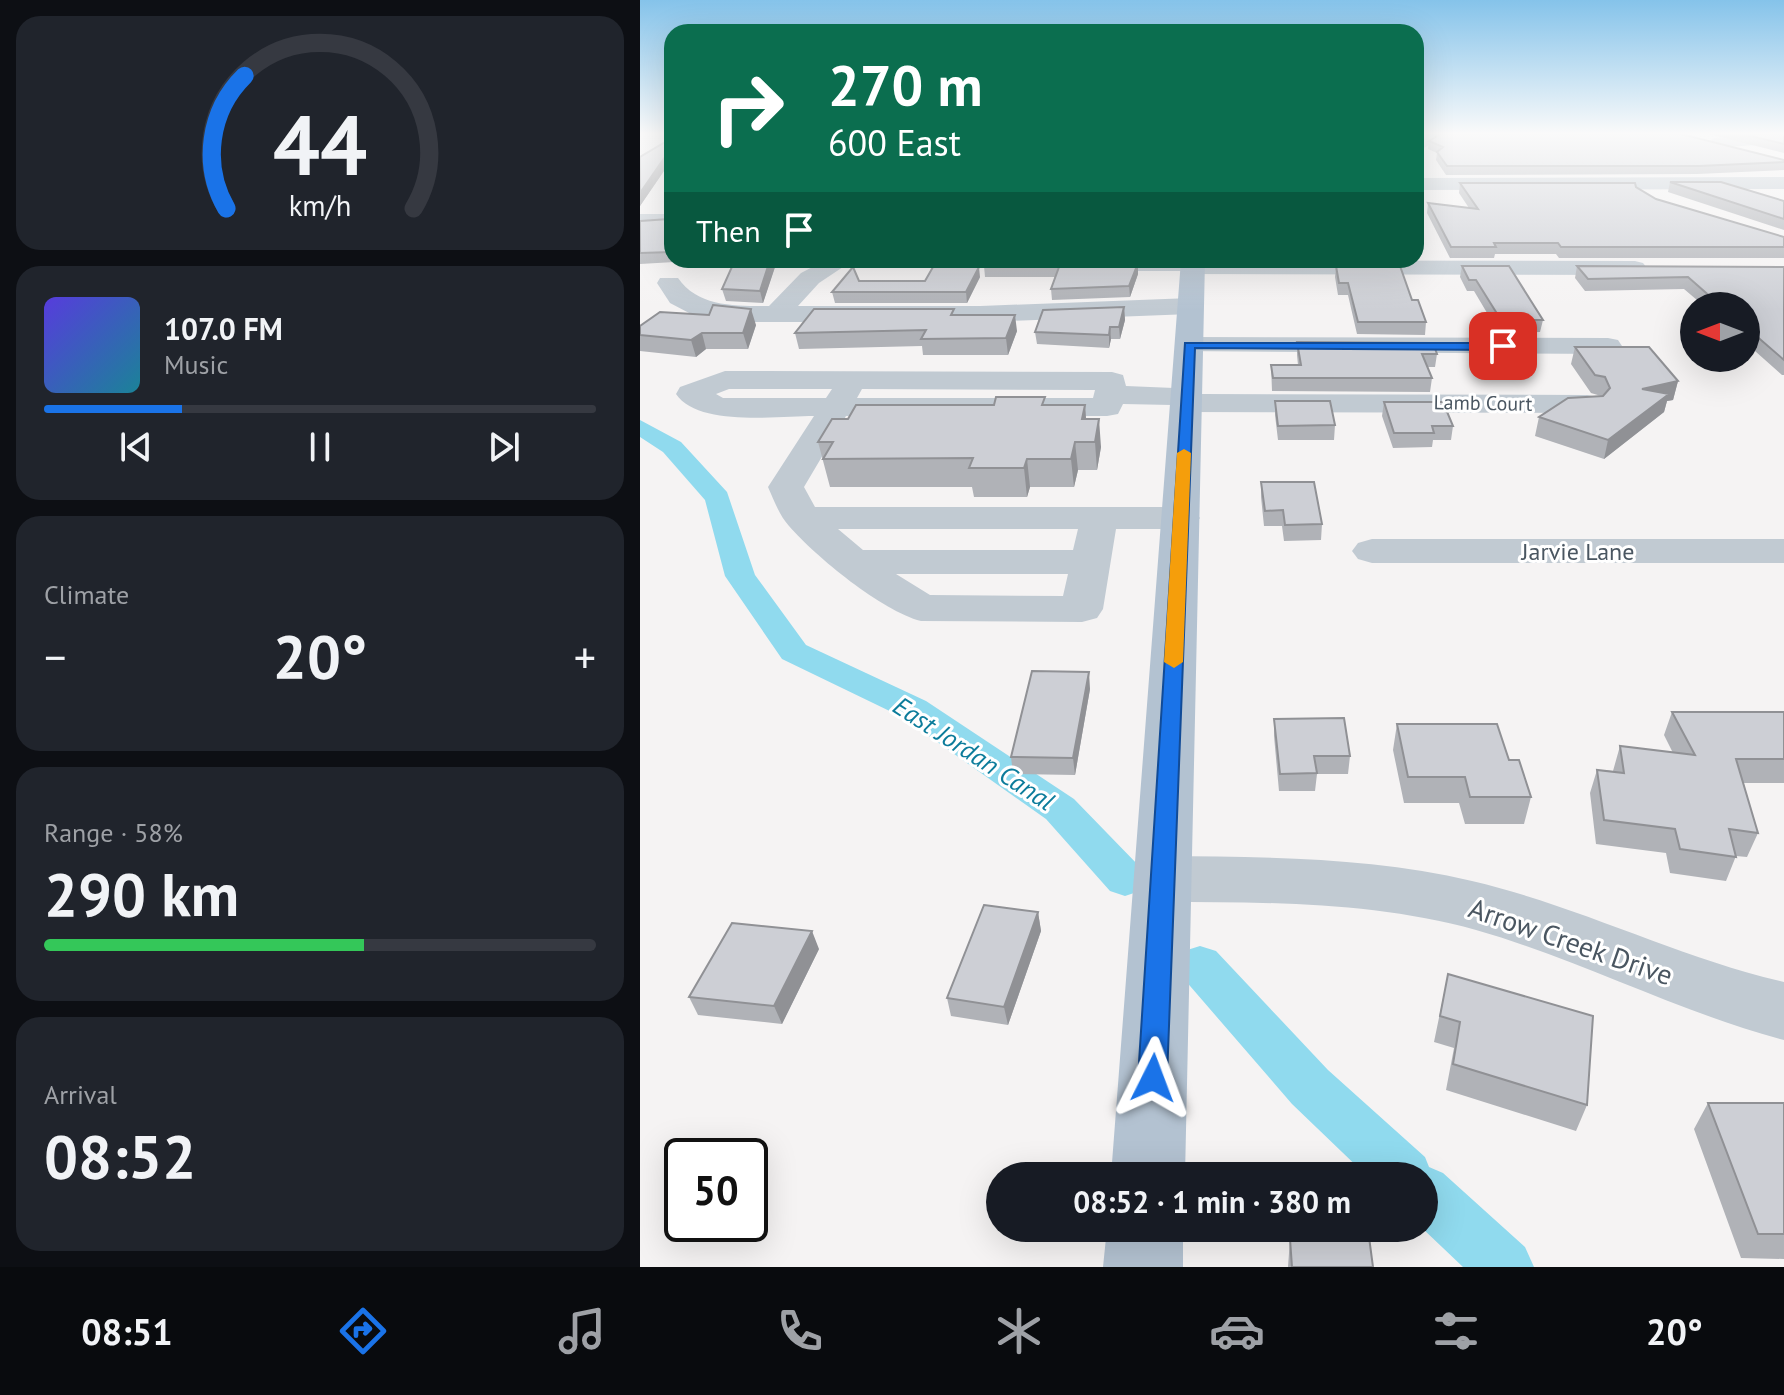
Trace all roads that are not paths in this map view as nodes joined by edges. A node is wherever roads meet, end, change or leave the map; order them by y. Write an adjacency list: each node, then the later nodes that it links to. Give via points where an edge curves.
1 (1644, 192): 2 (street)
2 (1673, 206)
3 (640, 220): 4 (street)
4 (664, 220)
5 (828, 268): 9 (street, via 810,278)
6 (1055, 268): 10 (street)
7 (1658, 268): 10 (street)
8 (669, 283): 9 (street, via 679,298 700,308)
9 (776, 314): 10 (street, via 1093,310)
10 (1190, 325): 11 (street); 12 (street); 13 (street, Lamb Court); 14 (street, via 1109,395 1107,407 843,394 786,487); 16 (main road)
11 (1608, 346)
12 (1341, 370)
13 (1587, 404)
14 (802, 518): 15 (street); 15 (street, via 853,562 921,608 1082,609)
15 (1099, 518): 16 (street)
16 (1181, 518): 19 (main road)
17 (1372, 551): 18 (street, Jarvie Lane)
18 (1784, 551)
19 (1163, 879): 20 (street, Arrow Creek Drive, via 1358,885 1472,905); 21 (main road)
20 (1784, 1011)
21 (1149, 1162)
22 (1144, 1242): 23 (main road)
23 (1143, 1267)

